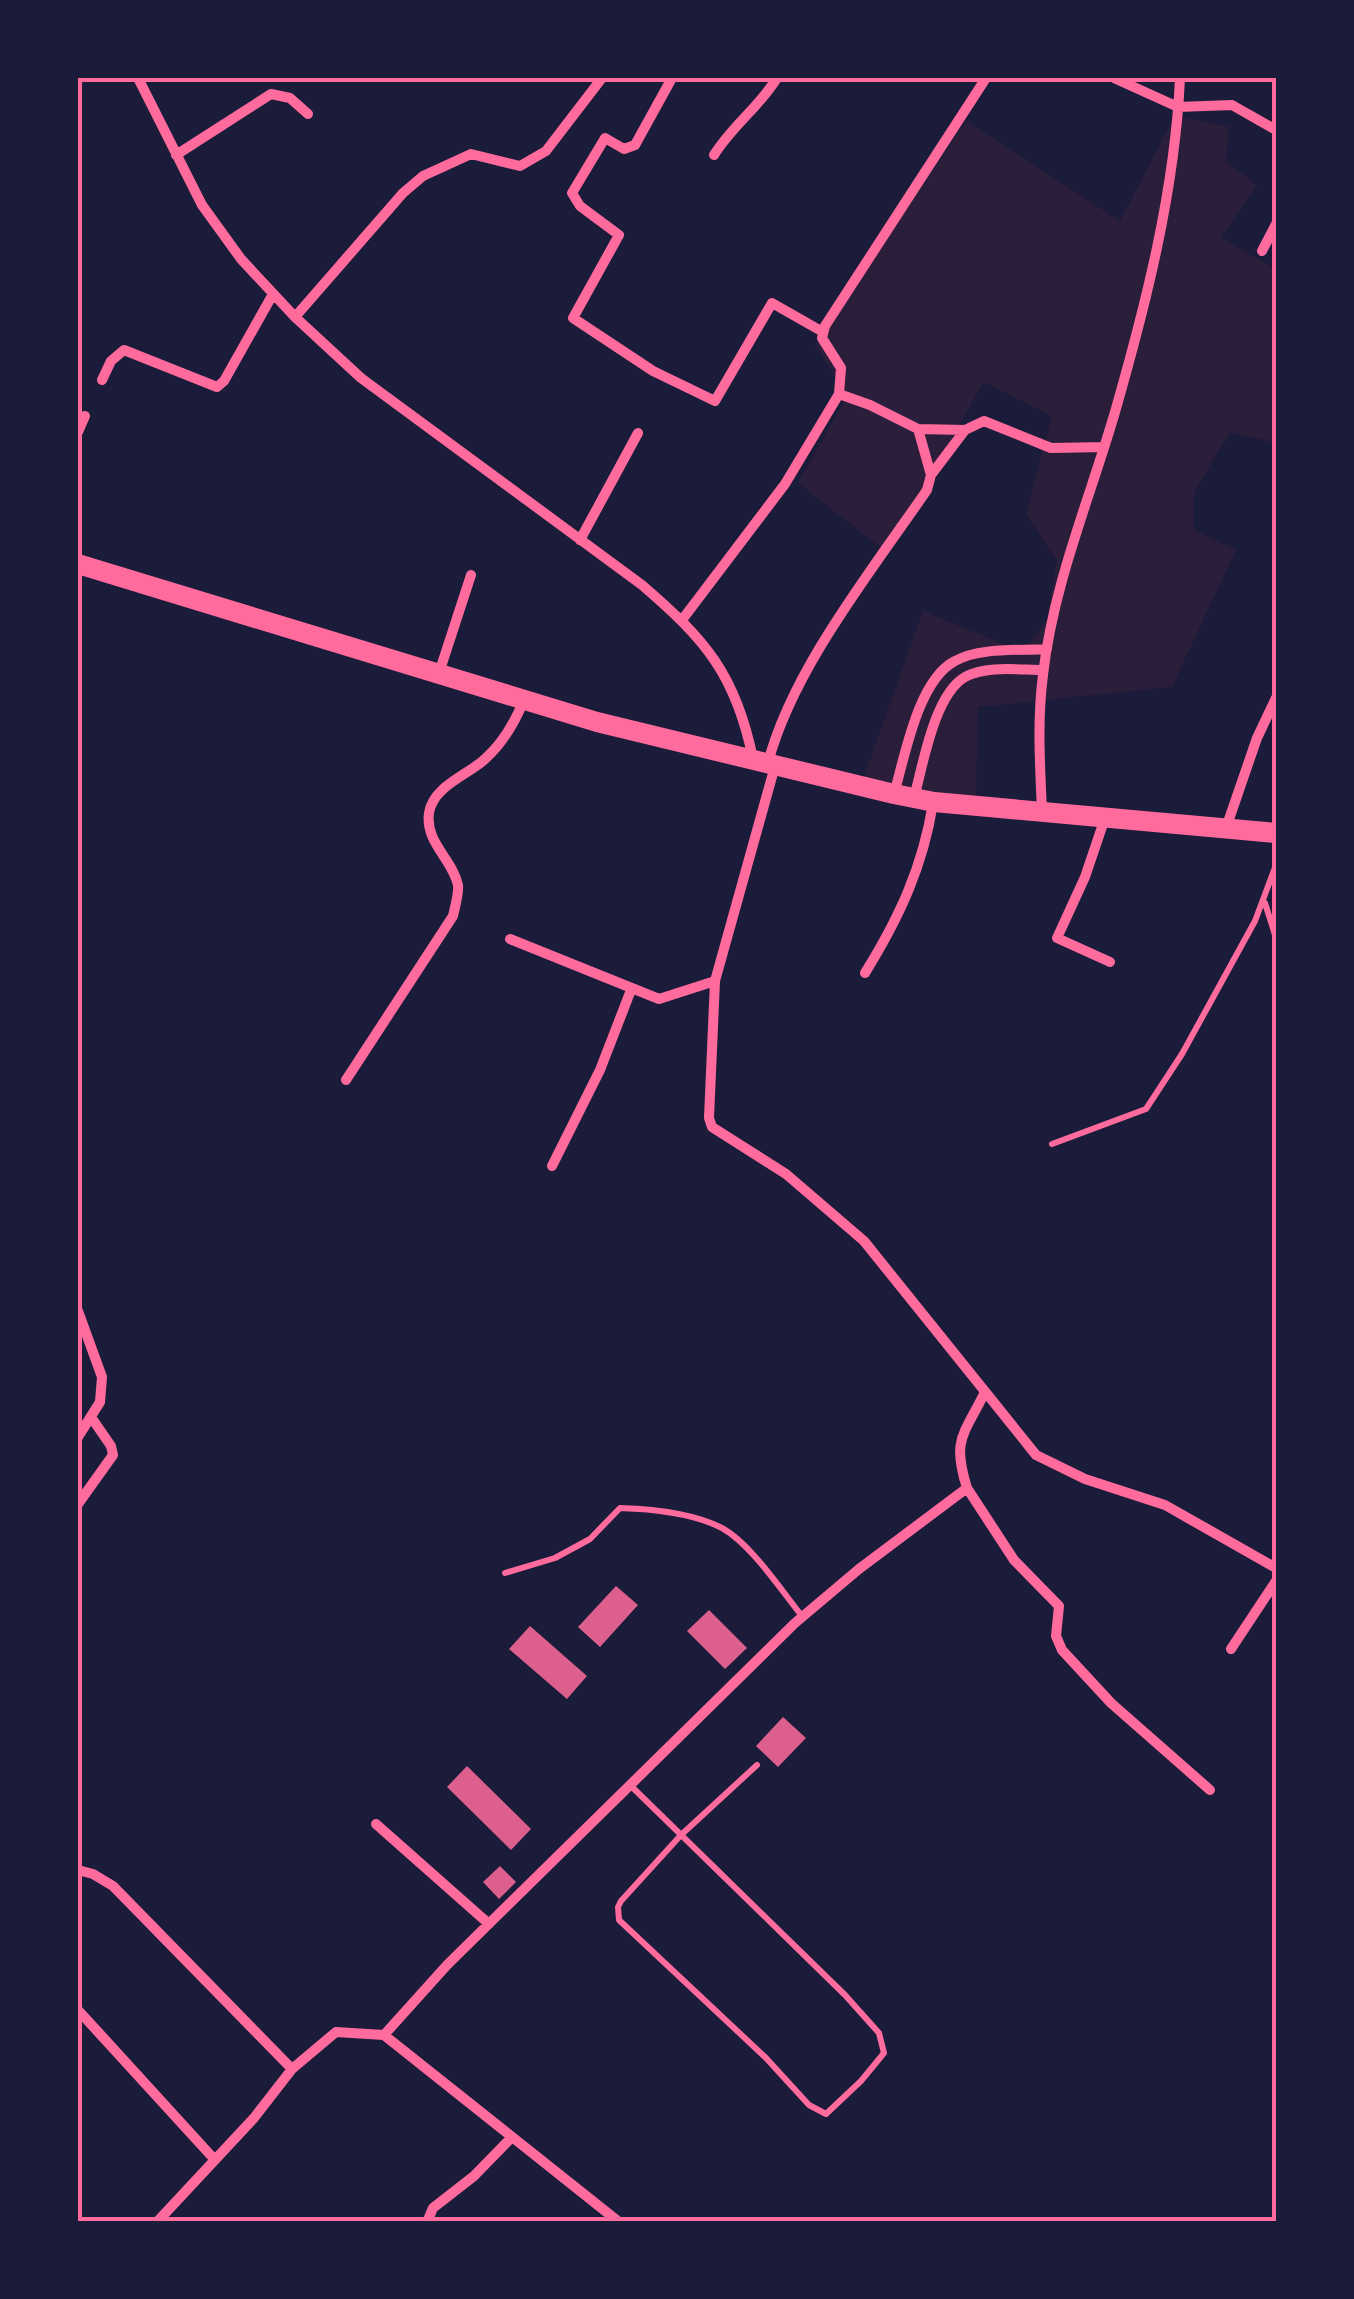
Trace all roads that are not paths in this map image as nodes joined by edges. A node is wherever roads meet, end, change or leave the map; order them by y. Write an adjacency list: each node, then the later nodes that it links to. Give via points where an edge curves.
1 (138, 78): 11 (street)
2 (602, 78): 16 (street, via 546,151 520,166 471,154 424,176 378,218)
3 (672, 78): 17 (street, via 635,145 624,149 605,138 572,193 619,235 573,318 653,371 715,401 772,303)
4 (776, 78): 12 (street)
5 (986, 78): 17 (street)
6 (1114, 78): 8 (street)
7 (1180, 78): 8 (street)
8 (1178, 107): 10 (street, via 1232,105); 25 (street, via 1161,230)
9 (308, 114): 11 (street, via 290,98 271,94)
10 (1276, 130)
11 (176, 155): 15 (street, via 240,259)
12 (714, 156)
13 (1276, 224): 14 (street)
14 (1262, 251)
15 (273, 294): 16 (street); 18 (street, via 216,387 124,350)
16 (295, 316): 27 (street, via 361,378)
17 (823, 332): 19 (street, via 841,368)
18 (102, 380)
19 (839, 394): 21 (street); 30 (street, via 785,484)
20 (85, 416): 23 (street)
21 (918, 430): 22 (street); 26 (street)
22 (964, 430): 25 (street, via 984,421 1050,448); 26 (street)
23 (78, 432)
24 (638, 433): 27 (street)
25 (1104, 447): 31 (street)
26 (931, 475): 36 (street, via 806,672)
27 (580, 540): 30 (street)
28 (78, 564): 33 (main road)
29 (471, 575): 33 (street)
30 (682, 620): 36 (street, via 725,674)
31 (1048, 648): 32 (street); 37 (street, via 977,654 945,667 920,708)
32 (1043, 670): 37 (street, via 980,672 956,685 937,715); 38 (street)
33 (439, 673): 35 (main road)
34 (1276, 698): 40 (street)
35 (524, 699): 36 (main road); 50 (street, via 500,742 440,792 429,810 430,836 458,886 453,916)
36 (765, 763): 37 (main road); 48 (street)
37 (914, 798): 38 (main road); 47 (street, via 927,842 897,922)
38 (1042, 811): 39 (main road)
39 (1106, 817): 40 (main road); 46 (street, via 1057,938)
40 (1226, 829): 41 (main road)
41 (1276, 833)
42 (1276, 865): 43 (lane)
43 (1265, 902): 44 (lane); 51 (lane, via 1146,1109)
44 (1276, 938)
45 (510, 940): 49 (street)
46 (1110, 962)
47 (865, 972)
48 (715, 982): 49 (street, via 659,999); 54 (street, via 712,1127 786,1174 864,1241)
49 (631, 990): 52 (street)
50 (346, 1080)
51 (1052, 1144)
52 (552, 1166)
53 (78, 1311): 55 (street, via 102,1377)
54 (984, 1394): 57 (street, via 957,1456); 59 (street, via 1036,1455 1165,1505)
55 (91, 1417): 56 (street); 58 (street, via 112,1455)
56 (78, 1438)
57 (967, 1488): 62 (street); 66 (street, via 1014,1560 1059,1606 1056,1636 1062,1650)
58 (78, 1504)
59 (1276, 1568)
60 (505, 1572): 62 (lane, via 555,1558 590,1539 620,1508 674,1514 723,1528)
61 (1276, 1582): 63 (street)
62 (802, 1617): 65 (street)
63 (1231, 1649)
64 (757, 1766): 68 (lane)
65 (630, 1784): 68 (lane); 70 (street)
66 (1210, 1790)
67 (376, 1824): 70 (street)
68 (681, 1836): 68 (lane, via 878,2033 884,2053 878,2064 826,2114 809,2105 620,1920 621,1902)
69 (78, 1870): 73 (street, via 112,1886)
70 (488, 1924): 72 (street)
71 (78, 2010): 75 (street)
72 (384, 2035): 73 (street, via 336,2032); 74 (street)
73 (292, 2069): 75 (street)
74 (512, 2136): 77 (street, via 433,2208); 78 (street)
75 (214, 2160): 76 (street)
76 (158, 2222)
77 (427, 2222)
78 (619, 2222)

